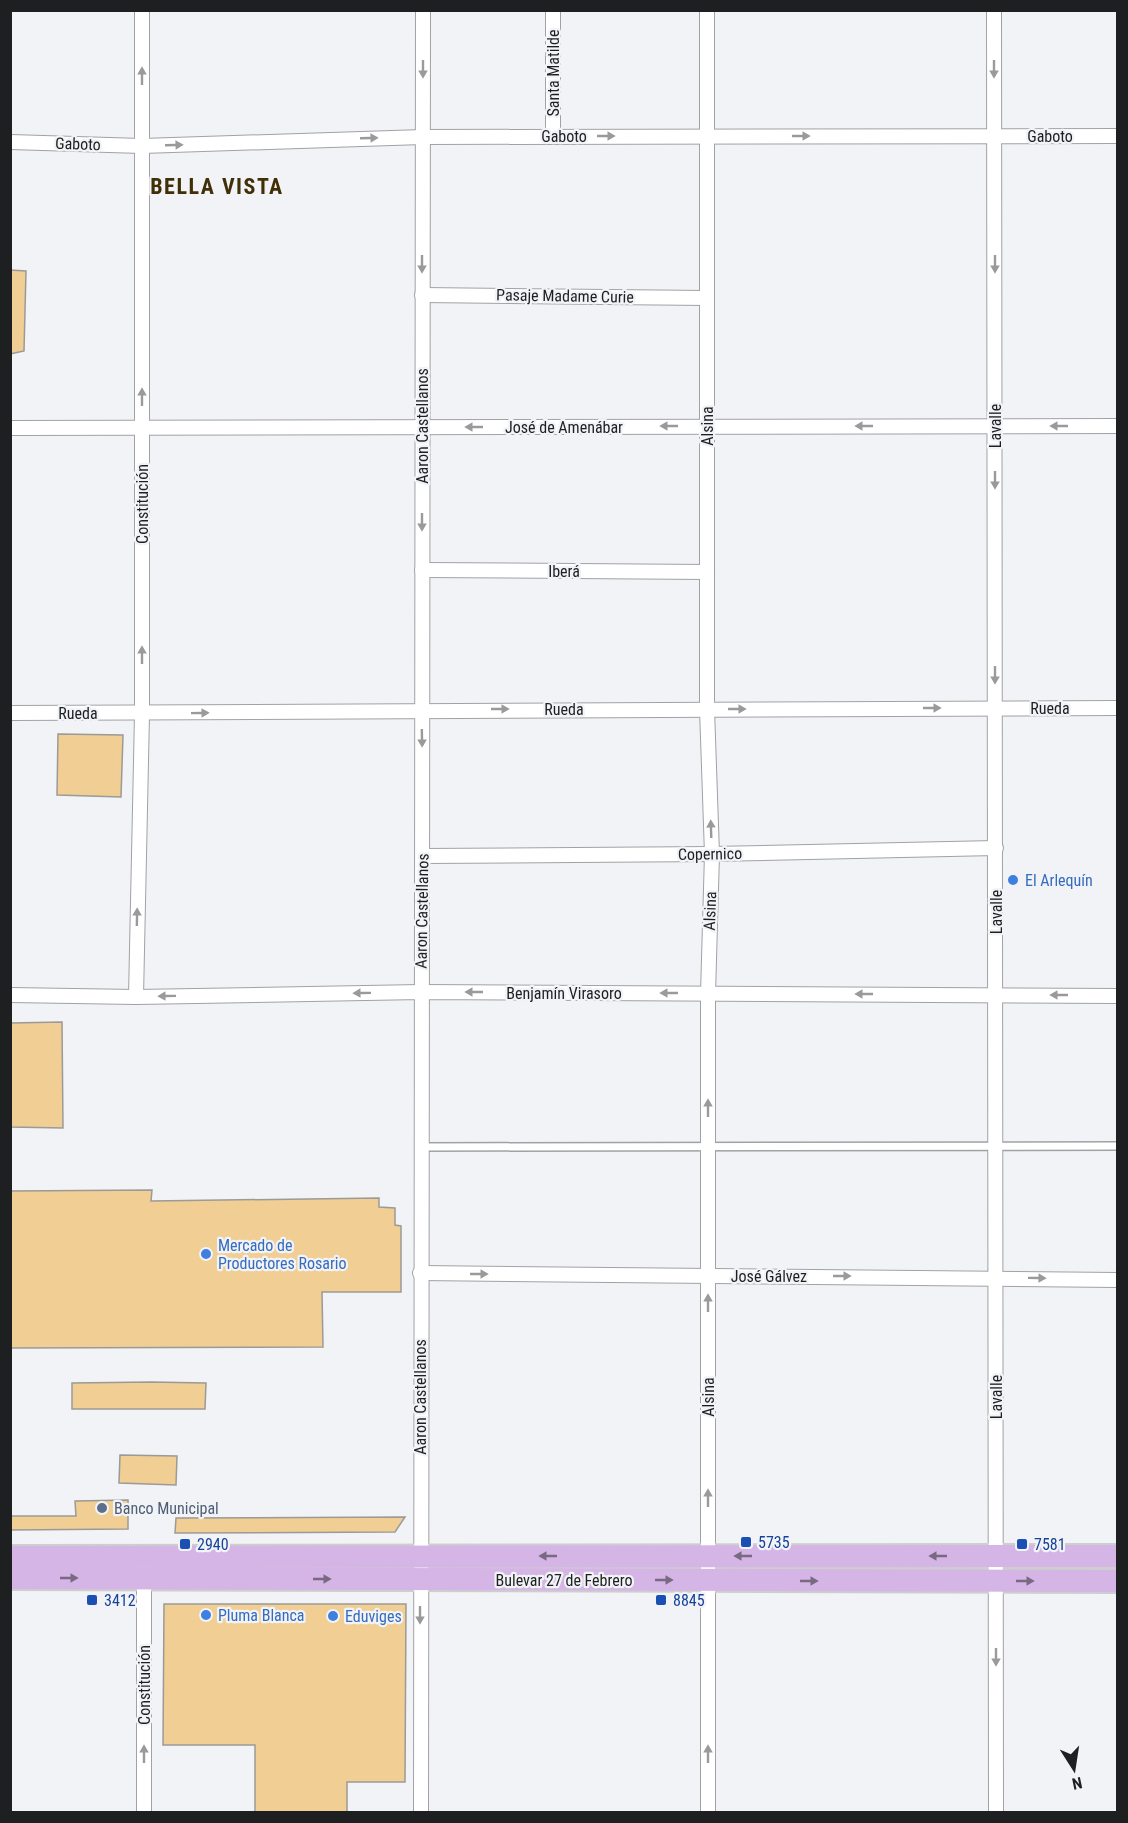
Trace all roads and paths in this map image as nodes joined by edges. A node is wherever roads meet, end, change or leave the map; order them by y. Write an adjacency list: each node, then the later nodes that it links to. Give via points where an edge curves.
1 (142, 10): 12 (street, Constitución, one-way to 1)
2 (423, 10): 10 (street, Aaron Castellanos, one-way to 10)
3 (553, 10): 6 (street, Santa Matilde)
4 (706, 10): 7 (street, Alsina)
5 (994, 10): 8 (street, Lavalle, one-way to 8)
6 (553, 136): 7 (street, Gaboto, one-way to 7); 10 (street, Gaboto)
7 (707, 136): 8 (street, Gaboto, one-way to 8); 14 (street, Alsina)
8 (994, 136): 9 (street, Gaboto); 16 (street, Lavalle, one-way to 16)
9 (1118, 136)
10 (423, 137): 12 (street, Gaboto, one-way to 10); 13 (street, Aaron Castellanos, one-way to 13)
11 (10, 142): 12 (street, Gaboto)
12 (142, 146): 20 (street, Constitución, one-way to 12)
13 (422, 295): 14 (street, Pasaje Madame Curie); 18 (street, Aaron Castellanos)
14 (707, 298): 15 (street, Alsina)
15 (707, 426): 16 (street, José de Amenábar, one-way to 15); 18 (street, José de Amenábar, one-way to 18); 22 (street, Alsina)
16 (995, 426): 17 (street, José de Amenábar, one-way to 16); 23 (street, Lavalle, one-way to 23)
17 (1118, 426)
18 (422, 427): 20 (street, José de Amenábar); 21 (street, Aaron Castellanos, one-way to 21)
19 (10, 428): 20 (street, José de Amenábar)
20 (142, 429): 28 (street, Constitución, one-way to 20)
21 (422, 570): 22 (street, Iberá); 26 (street, Aaron Castellanos)
22 (707, 572): 25 (street, Alsina)
23 (995, 708): 24 (street, Rueda); 25 (street, Rueda, one-way to 23); 29 (street, Lavalle)
24 (1118, 708)
25 (708, 709): 26 (street, Rueda, one-way to 25); 30 (street, Alsina, one-way to 25)
26 (421, 710): 28 (street, Rueda, one-way to 26); 31 (street, Aaron Castellanos, one-way to 31)
27 (10, 713): 28 (street, Rueda)
28 (142, 714): 37 (street, Constitución, one-way to 28)
29 (996, 848): 30 (street, Copernico); 35 (street, Lavalle)
30 (712, 854): 31 (street, Copernico); 33 (street, Alsina)
31 (423, 856): 32 (street, Aaron Castellanos)
32 (421, 992): 33 (street, Benjamín Virasoro, one-way to 32); 37 (street, Benjamín Virasoro, one-way to 37); 39 (street, Aaron Castellanos)
33 (708, 994): 35 (street, Benjamín Virasoro, one-way to 33); 40 (street, Alsina, one-way to 33)
34 (10, 995): 37 (street, Benjamín Virasoro)
35 (996, 995): 36 (street, Benjamín Virasoro, one-way to 35); 41 (street, Lavalle)
36 (1118, 996)
37 (136, 997)
38 (1118, 1146): 41 (lane)
39 (420, 1147): 40 (lane); 42 (street, Aaron Castellanos)
40 (708, 1147): 41 (lane); 43 (street, Alsina)
41 (996, 1147): 44 (street, Lavalle)
42 (420, 1273): 43 (street, José Gálvez, one-way to 43); 46 (street, Aaron Castellanos)
43 (708, 1275): 44 (street, José Gálvez, one-way to 44); 47 (street, Alsina, one-way to 43)
44 (996, 1277): 45 (street, José Gálvez, one-way to 45); 48 (street, Lavalle)
45 (1118, 1280)
46 (420, 1556): 47 (main road, Bulevar 27 de Febrero, one-way to 46); 51 (main road, Bulevar 27 de Febrero); 53 (street, Aaron Castellanos)
47 (708, 1556): 48 (main road, Bulevar 27 de Febrero, one-way to 47); 54 (street, Alsina)
48 (996, 1556): 49 (main road, Bulevar 27 de Febrero); 55 (street, Lavalle)
49 (1118, 1556)
50 (10, 1557): 51 (main road, Bulevar 27 de Febrero)
51 (144, 1568): 52 (main road, Bulevar 27 de Febrero, one-way to 51); 53 (main road, Bulevar 27 de Febrero, one-way to 53); 57 (street, Constitución, one-way to 51)
52 (10, 1578)
53 (420, 1579): 54 (main road, Bulevar 27 de Febrero, one-way to 54); 58 (street, Aaron Castellanos, one-way to 58)
54 (709, 1581): 55 (main road, Bulevar 27 de Febrero, one-way to 55); 59 (street, Alsina, one-way to 54)
55 (996, 1581): 56 (main road, Bulevar 27 de Febrero, one-way to 56); 60 (street, Lavalle, one-way to 60)
56 (1118, 1581)
57 (144, 1812)
58 (421, 1812)
59 (708, 1812)
60 (996, 1812)

